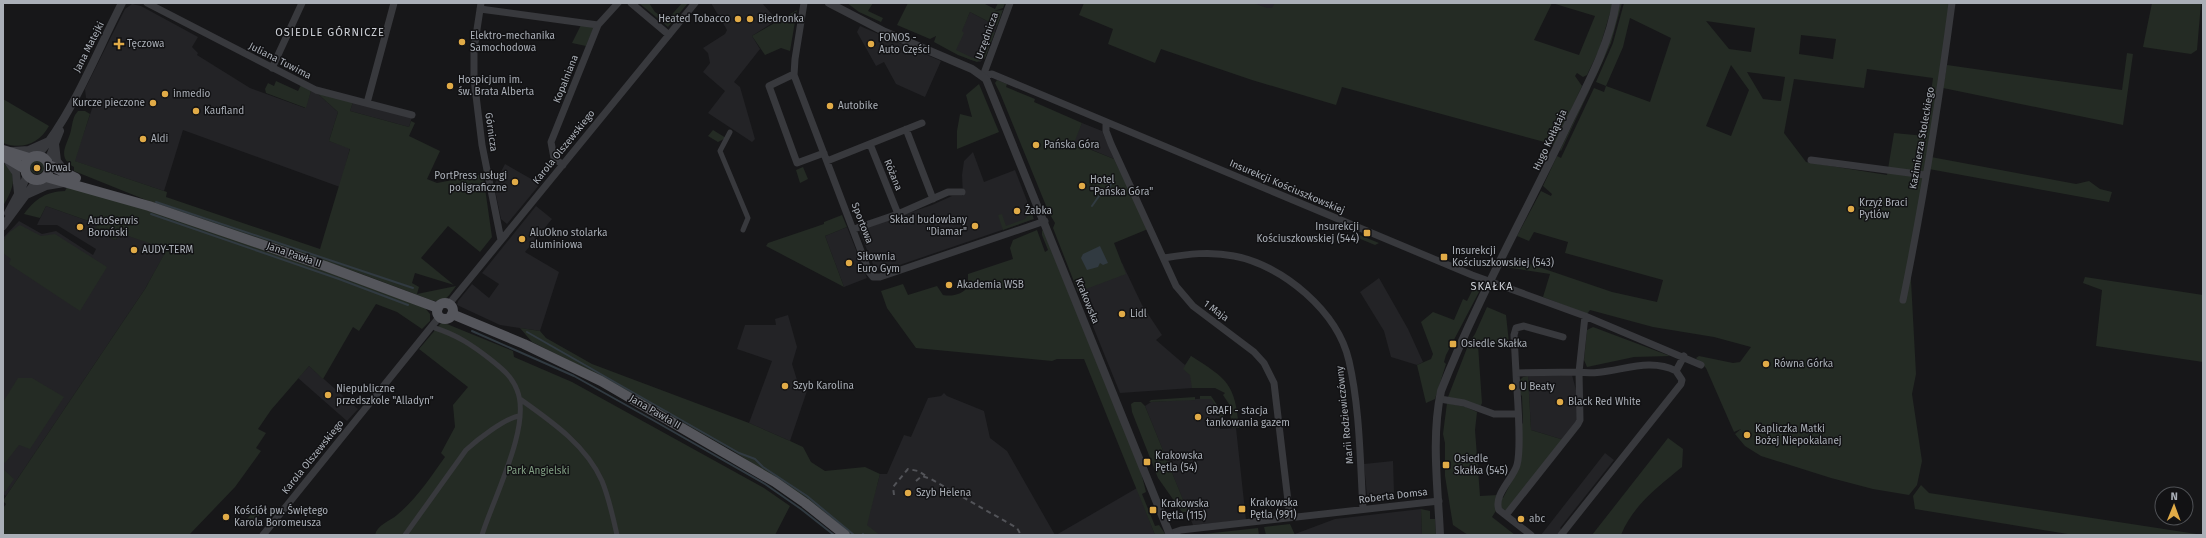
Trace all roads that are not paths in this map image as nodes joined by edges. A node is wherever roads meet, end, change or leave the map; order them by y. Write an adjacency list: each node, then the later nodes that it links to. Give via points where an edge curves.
1 (122, 3): 25 (street, Jana Matejki)
2 (147, 3): 16 (street, Juliana Tuwima)
3 (302, 3): 16 (street)
4 (394, 3): 19 (street)
5 (618, 3): 14 (street, Kopalniana)
6 (631, 3): 15 (street)
7 (695, 3): 15 (street, Karola Olszewskiego)
8 (804, 3): 17 (street, Sportowa)
9 (829, 3): 18 (street, via 885,32)
10 (1010, 3): 18 (street, Urzędnicza)
11 (1616, 3): 50 (street, Hugo Kołłątaja, via 1598,60)
12 (1952, 3): 35 (street, Kazimierza Stoleckiego)
13 (481, 6): 14 (street); 48 (street, Górnicza, via 474,54 474,79 482,145)
14 (598, 24): 33 (street, Kopalniana, via 551,142 554,158)
15 (669, 35): 33 (street, Karola Olszewskiego)
16 (272, 68): 19 (street, Juliana Tuwima, via 316,90)
17 (794, 74): 27 (street, Sportowa); 27 (street, via 769,86 790,146 797,163)
18 (983, 76): 21 (street, Insurekcji Kościuszkowskiej, via 992,74); 43 (street, Krakowska, via 991,88)
19 (367, 103): 20 (street, Juliana Tuwima)
20 (412, 116)
21 (1106, 122): 49 (street, 1 Maja, via 1111,144); 50 (street, Insurekcji Kościuszkowskiej)
22 (922, 123): 23 (street)
23 (906, 129): 26 (street); 40 (street)
24 (730, 132): 47 (street, via 720,151 748,218)
25 (52, 142): 28 (street, via 29,150); 29 (street, Jana Matejki); 32 (street, Jana Matejki); 37 (street, via 57,161)
26 (870, 144): 31 (street); 42 (street, Różana)
27 (824, 153): 31 (street, Sportowa)
28 (5, 154): 29 (main road); 34 (main road); 39 (street, via 17,177)
29 (34, 157): 32 (main road, Jana Pawła II); 34 (main road)
30 (1811, 160): 35 (street)
31 (826, 161): 46 (street, Sportowa)
32 (49, 163): 36 (main road, via 49,172); 37 (main road, Jana Pawła II)
33 (563, 165): 48 (street, Karola Olszewskiego)
34 (26, 172): 36 (main road, Jana Pawła II); 39 (street)
35 (1925, 175): 51 (street, Kazimierza Stoleckiego, via 1910,273)
36 (41, 178): 37 (main road, Jana Pawła II); 39 (street)
37 (68, 179): 39 (street); 41 (main road, Jana Pawła II); 41 (main road, Jana Pawła II, via 81,186)
38 (962, 192): 40 (street, via 948,192)
39 (22, 195): 44 (street); 45 (street)
40 (933, 199): 42 (street)
41 (149, 206): 53 (main road, Jana Pawła II, via 325,266)
42 (898, 214): 46 (street)
43 (1045, 222): 46 (street, Sportowa, via 880,277 873,277 869,272); 70 (street, Krakowska)
44 (3, 223)
45 (3, 226)
46 (854, 229)
47 (743, 230)
48 (501, 240): 52 (street, Karola Olszewskiego)
49 (1164, 258): 67 (street, Marii Rodziewiczówny, via 1209,253 1249,260 1284,277 1314,300 1324,312 1340,338 1349,362 1354,393); 69 (street, 1 Maja, via 1176,286 1193,306 1254,352 1264,363 1274,382)
50 (1490, 282): 54 (street, Insurekcji Kościuszkowskiej); 63 (street, Roberta Domsa)
51 (1903, 300)
52 (450, 309): 53 (main road, via 441,304); 76 (main road, Jana Pawła II, via 601,381 776,482)
53 (439, 312): 72 (street, Karola Olszewskiego)
54 (1585, 316): 57 (street, Insurekcji Kościuszkowskiej); 59 (street)
55 (435, 328): 62 (street, via 466,340 505,371)
56 (1562, 337): 61 (street, via 1524,326 1516,328)
57 (1684, 356): 58 (street, Insurekcji Kościuszkowskiej); 60 (street)
58 (1701, 366)
59 (1579, 372): 60 (street, via 1600,373 1645,365 1663,366); 61 (street); 68 (street, via 1578,424)
60 (1676, 372): 78 (street, via 1682,380 1681,384)
61 (1516, 373): 64 (street)
62 (520, 399): 65 (street); 75 (street, via 576,444 588,457 602,482)
63 (1440, 399): 64 (street, via 1464,403 1494,414); 66 (street, Roberta Domsa, via 1436,434)
64 (1517, 414): 68 (street, via 1517,464 1497,506)
65 (520, 416): 73 (street, via 511,418 466,450); 74 (street, via 518,435)
66 (1439, 501): 67 (street, Roberta Domsa); 77 (street)
67 (1363, 509): 69 (street, Roberta Domsa)
68 (1506, 515): 71 (street)
69 (1290, 518): 70 (street, Roberta Domsa, via 1181,530)
70 (1170, 534)
71 (1528, 534)
72 (263, 535)
73 (405, 535)
74 (482, 535)
75 (617, 535)
76 (845, 535)
77 (1440, 535)
78 (1561, 535)

